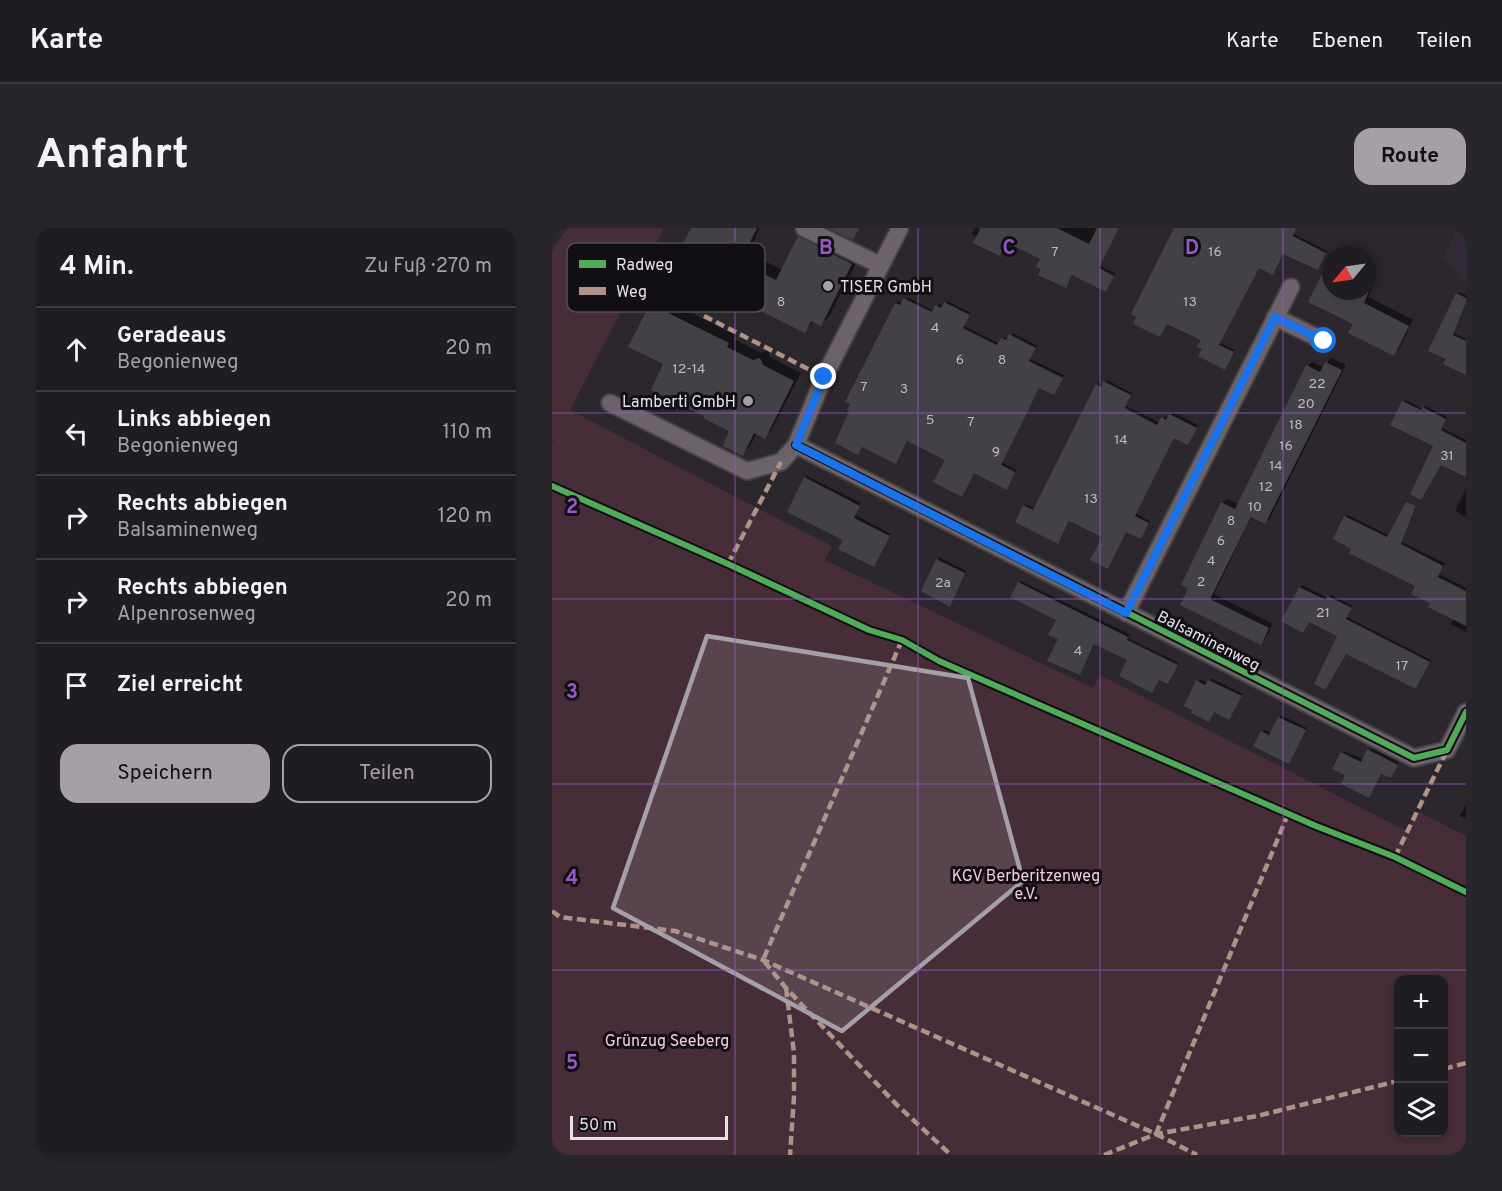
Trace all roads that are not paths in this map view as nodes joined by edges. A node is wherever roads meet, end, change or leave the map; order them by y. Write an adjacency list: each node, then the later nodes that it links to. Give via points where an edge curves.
1 (804, 228): 3 (street)
2 (900, 228): 3 (street)
3 (880, 265): 8 (street, via 824,377)
4 (1291, 287): 5 (street)
5 (1275, 317): 6 (street); 9 (street)
6 (1324, 341)
7 (610, 403): 8 (street, via 747,471 781,462)
8 (796, 445): 9 (street, Balsaminenweg)
9 (1126, 613): 10 (street, Balsaminenweg, via 1414,759 1447,750)
10 (1466, 712)

